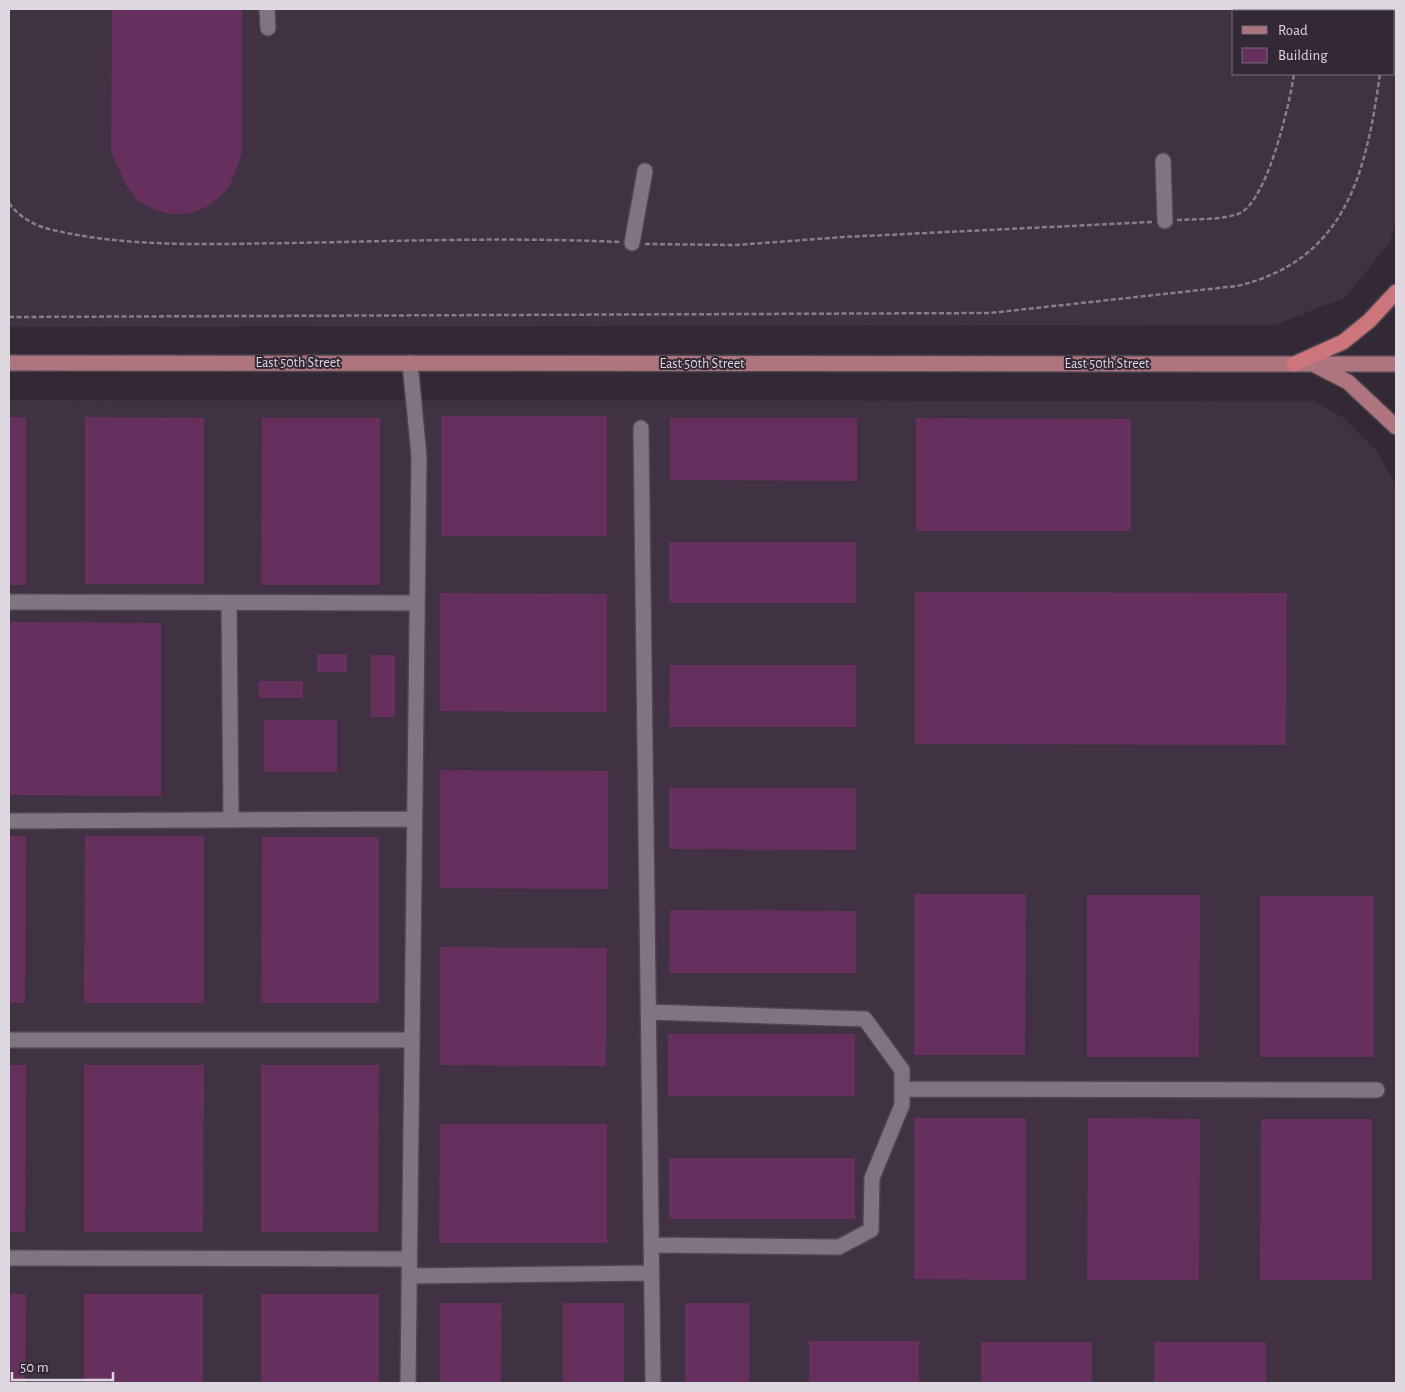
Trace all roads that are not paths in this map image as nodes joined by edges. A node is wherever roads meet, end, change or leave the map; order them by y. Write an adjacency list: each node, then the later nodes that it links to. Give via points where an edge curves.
1 (267, 9): 2 (lane)
2 (268, 28)
3 (1164, 161): 5 (lane)
4 (645, 171): 6 (lane)
5 (1165, 221)
6 (632, 243)
7 (1396, 292): 10 (highway, via 1370,321 1343,342)
8 (9, 363): 9 (main road, East 50th Street)
9 (410, 363): 10 (main road, East 50th Street); 17 (lane, via 419,456)
10 (1294, 364): 11 (main road, East 50th Street)
11 (1313, 364): 12 (main road, East 50th Street); 13 (main road, via 1348,382)
12 (1396, 364)
13 (1396, 427)
14 (641, 428): 21 (lane)
15 (9, 602): 16 (lane)
16 (229, 603): 17 (lane); 19 (lane)
17 (417, 603): 18 (lane)
18 (414, 819): 19 (lane); 23 (lane)
19 (231, 820): 20 (lane)
20 (9, 821)
21 (648, 1012): 24 (lane, via 865,1019 902,1070); 26 (lane)
22 (9, 1040): 23 (lane)
23 (412, 1040): 28 (lane)
24 (902, 1089): 25 (lane); 26 (lane, via 902,1105 872,1178 871,1230 839,1247)
25 (1377, 1090)
26 (651, 1246): 29 (lane)
27 (9, 1258): 28 (lane)
28 (409, 1259): 30 (lane)
29 (651, 1274): 30 (lane); 32 (lane)
30 (409, 1276): 31 (lane)
31 (408, 1383)
32 (653, 1383)

